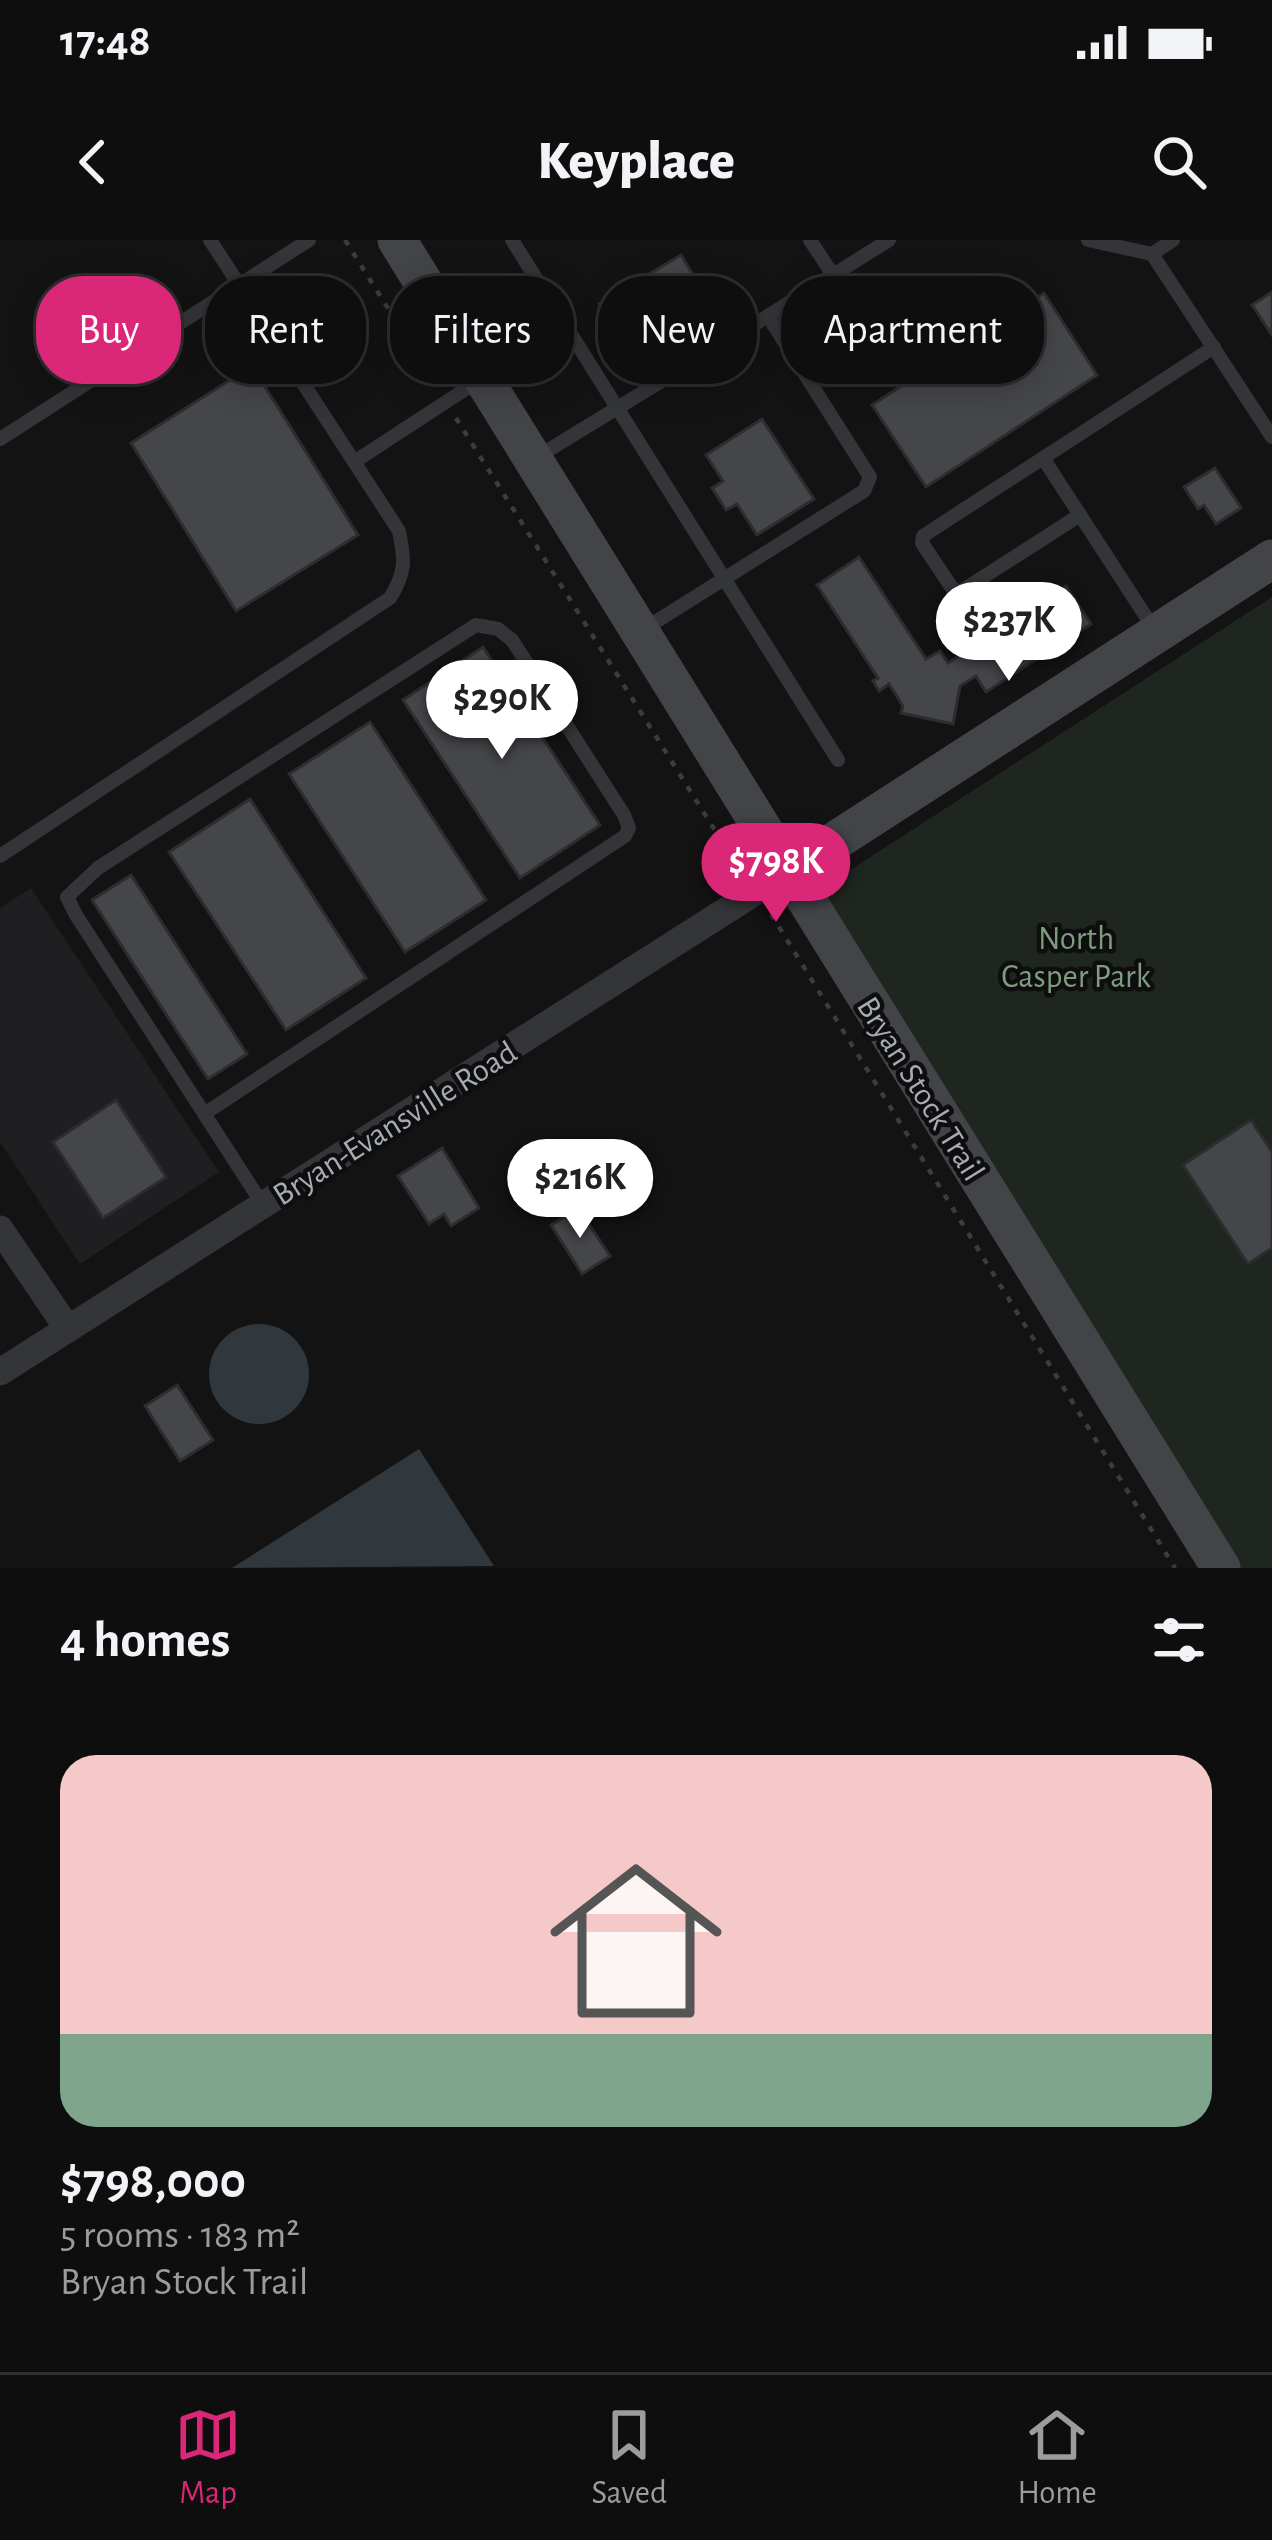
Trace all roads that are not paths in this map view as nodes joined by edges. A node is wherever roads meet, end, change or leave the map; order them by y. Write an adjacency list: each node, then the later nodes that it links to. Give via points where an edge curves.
1 (210, 240): 11 (lane)
2 (309, 240): 12 (lane)
3 (398, 240): 13 (main road, Bryan Stock Trail)
4 (512, 240): 20 (lane)
5 (810, 240): 10 (lane)
6 (889, 240): 10 (lane)
7 (1088, 240): 9 (lane)
8 (1173, 240): 9 (lane)
9 (1152, 254): 16 (lane)
10 (833, 275): 15 (lane)
11 (233, 276)
12 (253, 276)
13 (420, 276)
14 (205, 307): 22 (lane)
15 (768, 316): 20 (lane); 28 (lane, via 870,476 864,491)
16 (1214, 347): 21 (lane); 23 (lane)
17 (303, 384): 25 (lane)
18 (474, 384): 25 (lane)
19 (487, 384): 24 (main road, Bryan Stock Trail)
20 (616, 409): 24 (lane); 28 (lane)
21 (1272, 436)
22 (0, 439)
23 (1043, 458): 26 (lane); 26 (lane, via 922,543 960,592)
24 (533, 460): 29 (main road, Bryan Stock Trail)
25 (354, 462): 32 (lane, via 399,531 403,578 390,598)
26 (1080, 515): 30 (lane)
27 (1272, 559): 30 (main road)
28 (723, 579): 29 (lane); 31 (lane)
29 (639, 632): 33 (main road, Bryan Stock Trail)
30 (1157, 633): 33 (main road)
31 (838, 760)
32 (0, 856)
33 (788, 872): 35 (street, Bryan-Evansville Road); 39 (main road, Bryan Stock Trail)
34 (204, 1114): 34 (lane, via 67,897 98,868 476,625 498,629 624,815 625,836); 35 (lane)
35 (263, 1205): 37 (street, Bryan-Evansville Road)
36 (0, 1229): 37 (street)
37 (68, 1329): 38 (street, Bryan-Evansville Road)
38 (0, 1372)
39 (1221, 1568)

